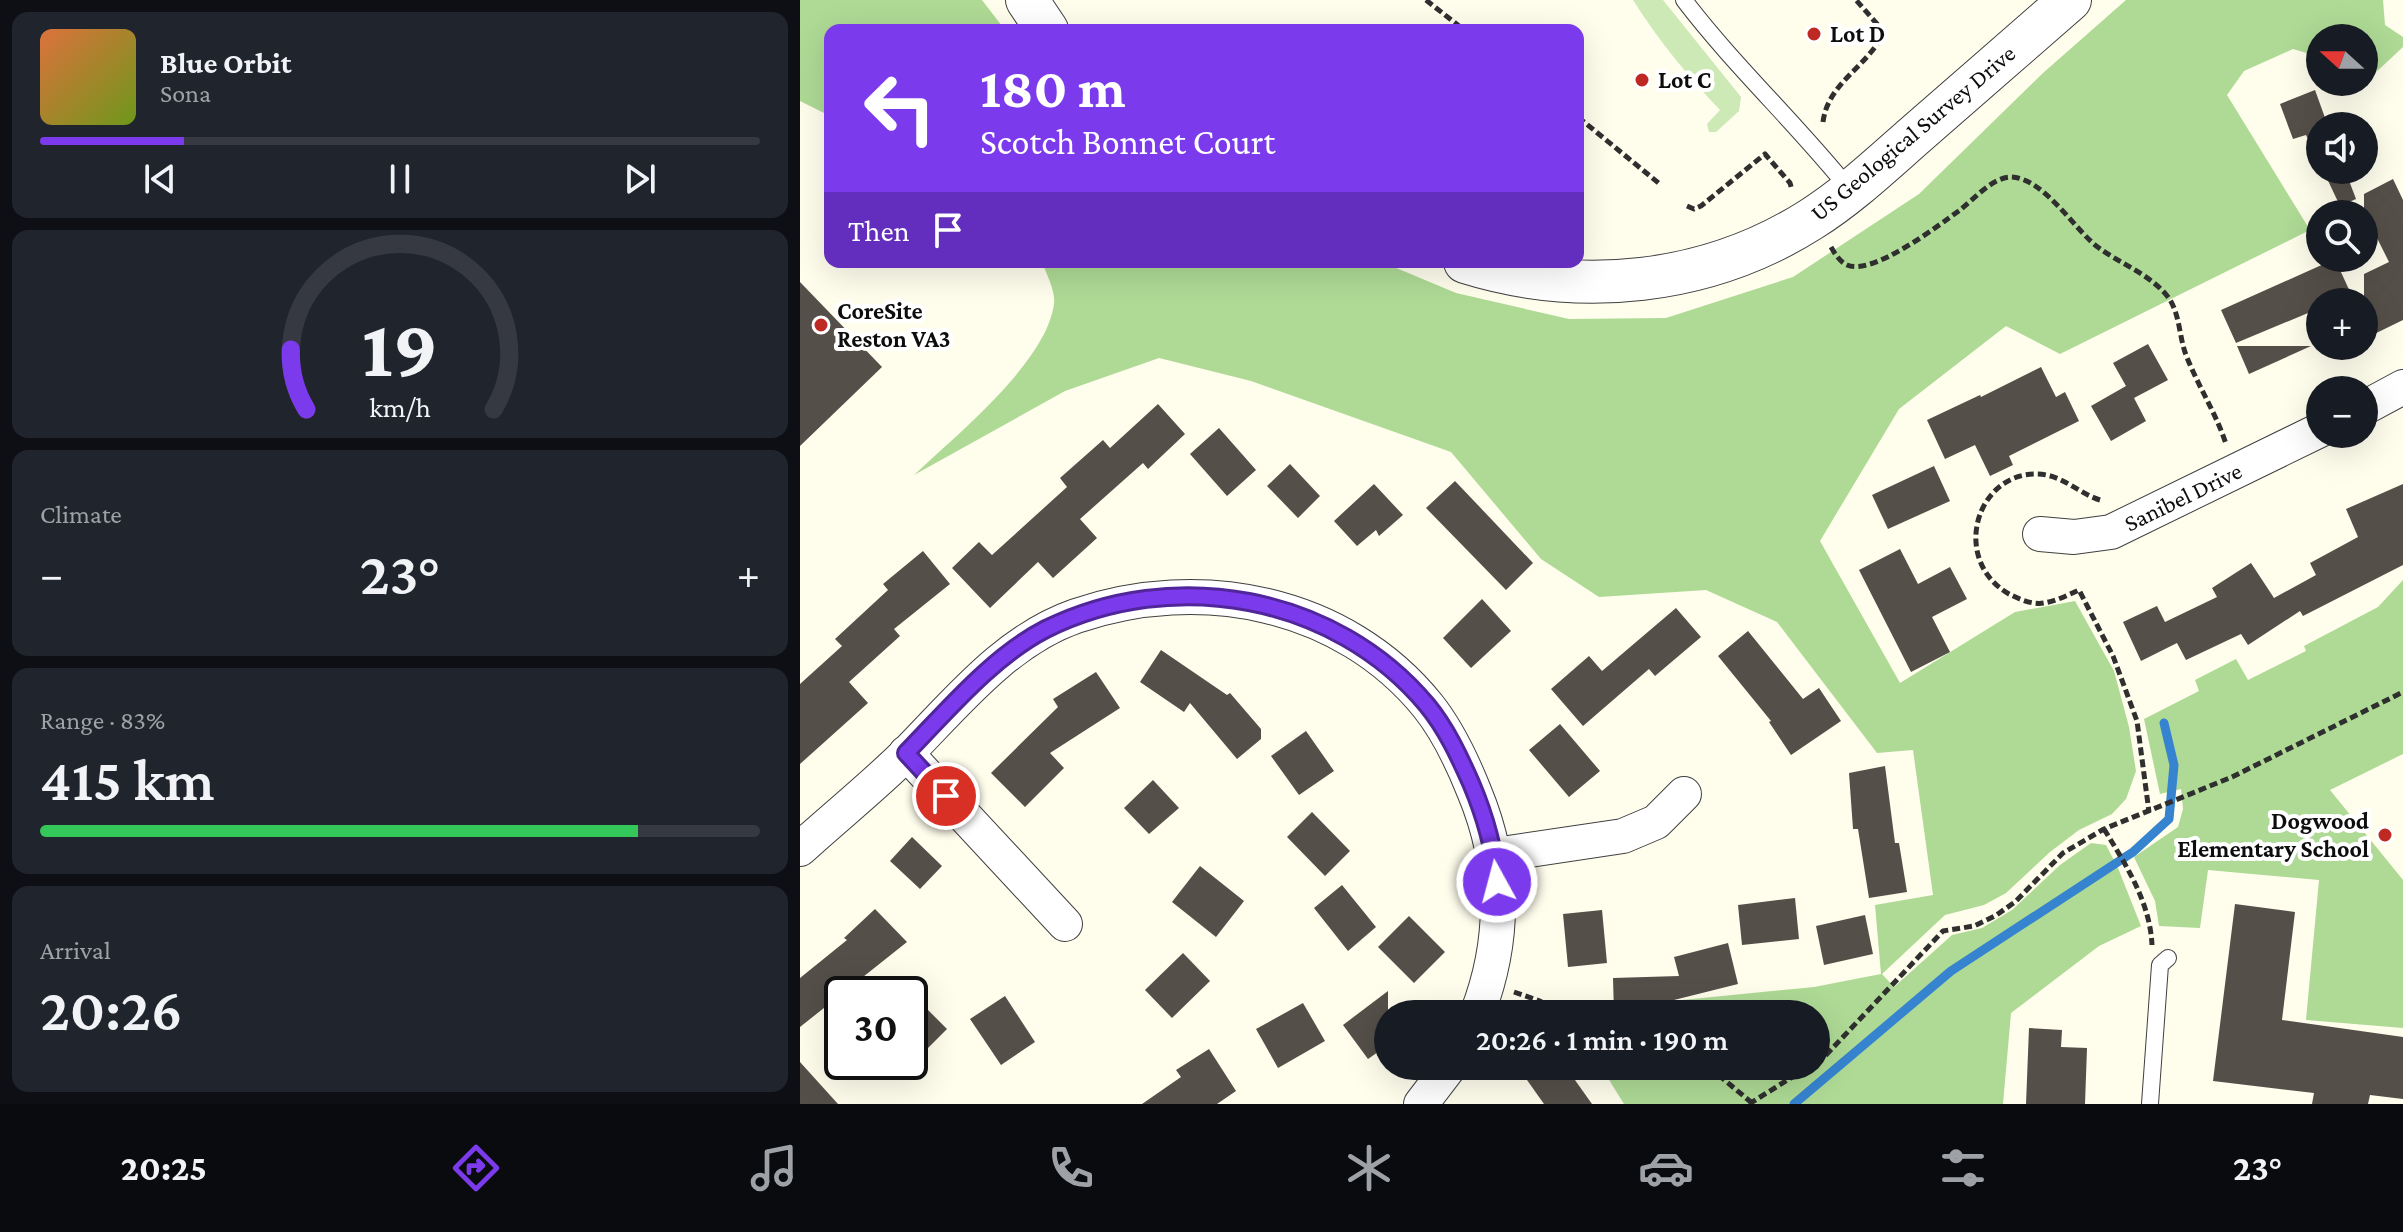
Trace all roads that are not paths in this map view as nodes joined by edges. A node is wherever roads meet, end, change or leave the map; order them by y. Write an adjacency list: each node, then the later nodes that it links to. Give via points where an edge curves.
1 (1027, 0): 4 (street)
2 (1684, 0): 5 (lane)
3 (2070, 0): 5 (street, US Geological Survey Drive)
4 (1043, 24)
5 (1838, 175): 6 (street, US Geological Survey Drive, via 1769,242 1726,261 1599,283 1538,279)
6 (1491, 268)
7 (2403, 387): 8 (street)
8 (2378, 400)
9 (2306, 437): 10 (street, Sanibel Drive, via 2111,532)
10 (2040, 534)
11 (906, 753): 13 (street); 14 (street, via 1009,654 1044,631 1084,614 1145,599 1241,599 1335,632 1407,683 1448,735 1480,804); 15 (street)
12 (1684, 794): 14 (street, via 1656,822 1623,836)
13 (800, 849)
14 (1495, 855): 17 (street, via 1496,940)
15 (1065, 924)
16 (2168, 958): 20 (lane, via 2160,965)
17 (1482, 1000)
18 (1439, 1080): 19 (street)
19 (1421, 1104)
20 (2150, 1104)

